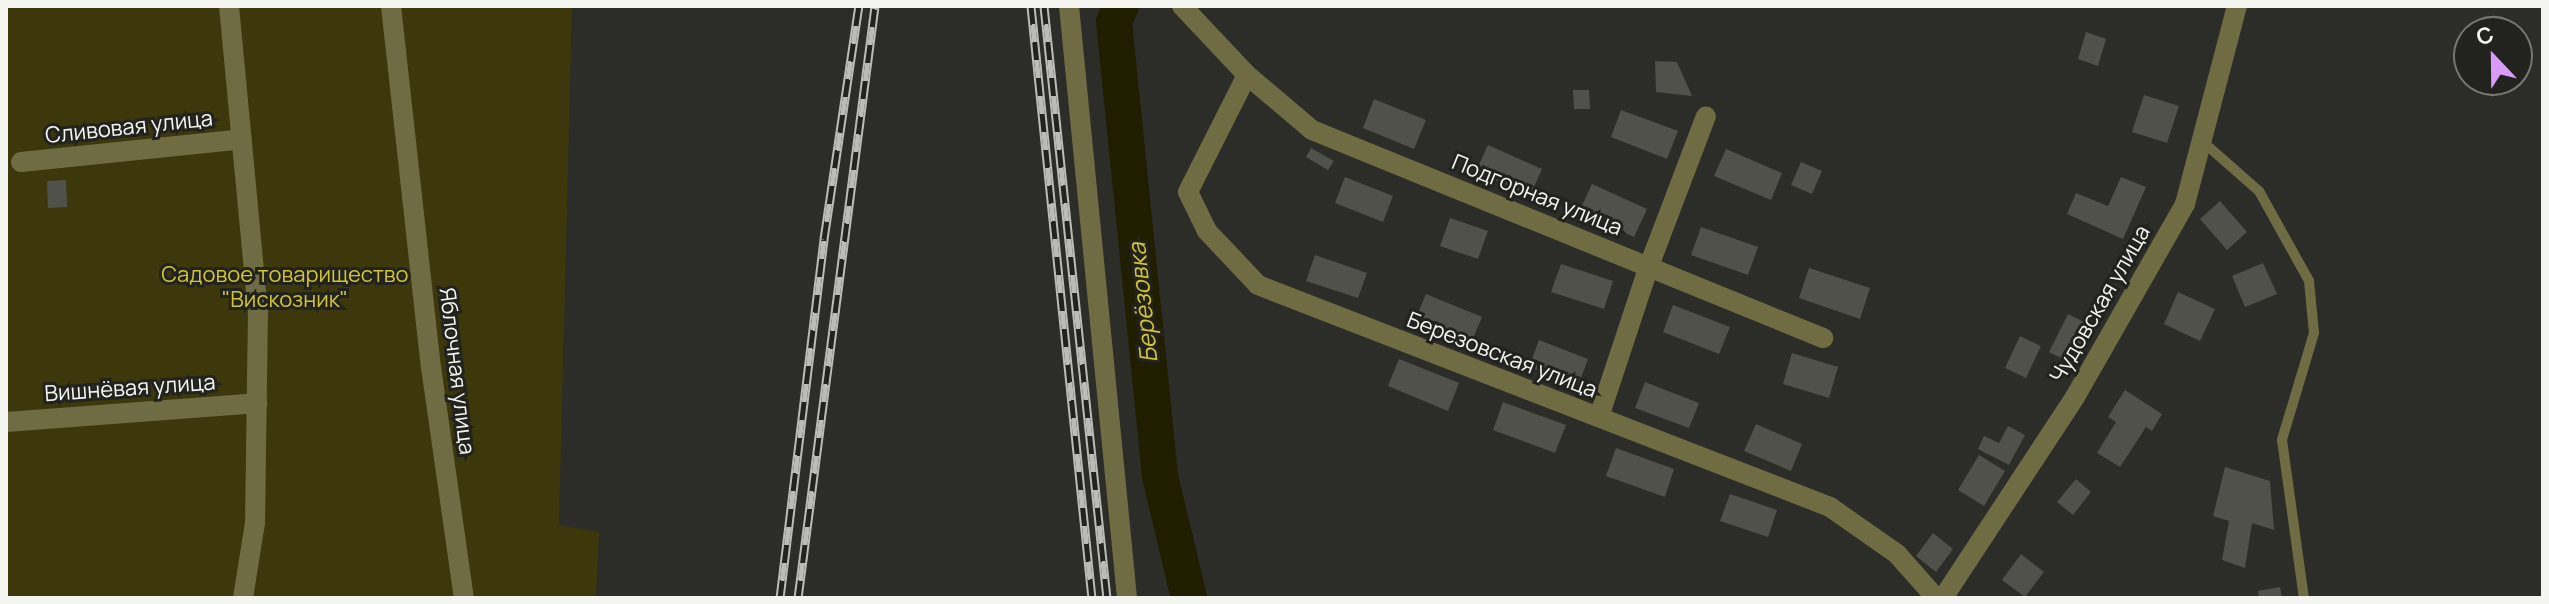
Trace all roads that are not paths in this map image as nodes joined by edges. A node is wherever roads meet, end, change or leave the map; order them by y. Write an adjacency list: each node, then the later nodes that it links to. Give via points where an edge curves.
1 (391, 6): 17 (street, Яблочная улица, via 431,367)
2 (1069, 6): 18 (street)
3 (1182, 6): 6 (street, Подгорная улица)
4 (2237, 6): 9 (street, Чудовская улица)
5 (229, 7): 8 (street)
6 (1247, 75): 11 (street, Подгорная улица, via 1312,130); 14 (street, Березовская улица, via 1188,192 1207,231 1258,285)
7 (1706, 116): 11 (street)
8 (242, 139): 10 (street, Сливовая улица); 13 (street, via 258,310)
9 (2202, 141): 20 (street, Чудовская улица, via 2185,204 2075,397); 21 (lane, via 2259,191 2309,281 2314,333 2282,440)
10 (21, 162)
11 (1649, 266): 12 (street, Подгорная улица); 14 (street)
12 (1823, 338)
13 (257, 403): 15 (street, Вишнёвая улица); 16 (street, via 255,523)
14 (1599, 417): 19 (street, Березовская улица, via 1830,507 1897,554)
15 (6, 422)
16 (243, 598)
17 (464, 598)
18 (1127, 598)
19 (1936, 598)
20 (1943, 598)
21 (2304, 598)

